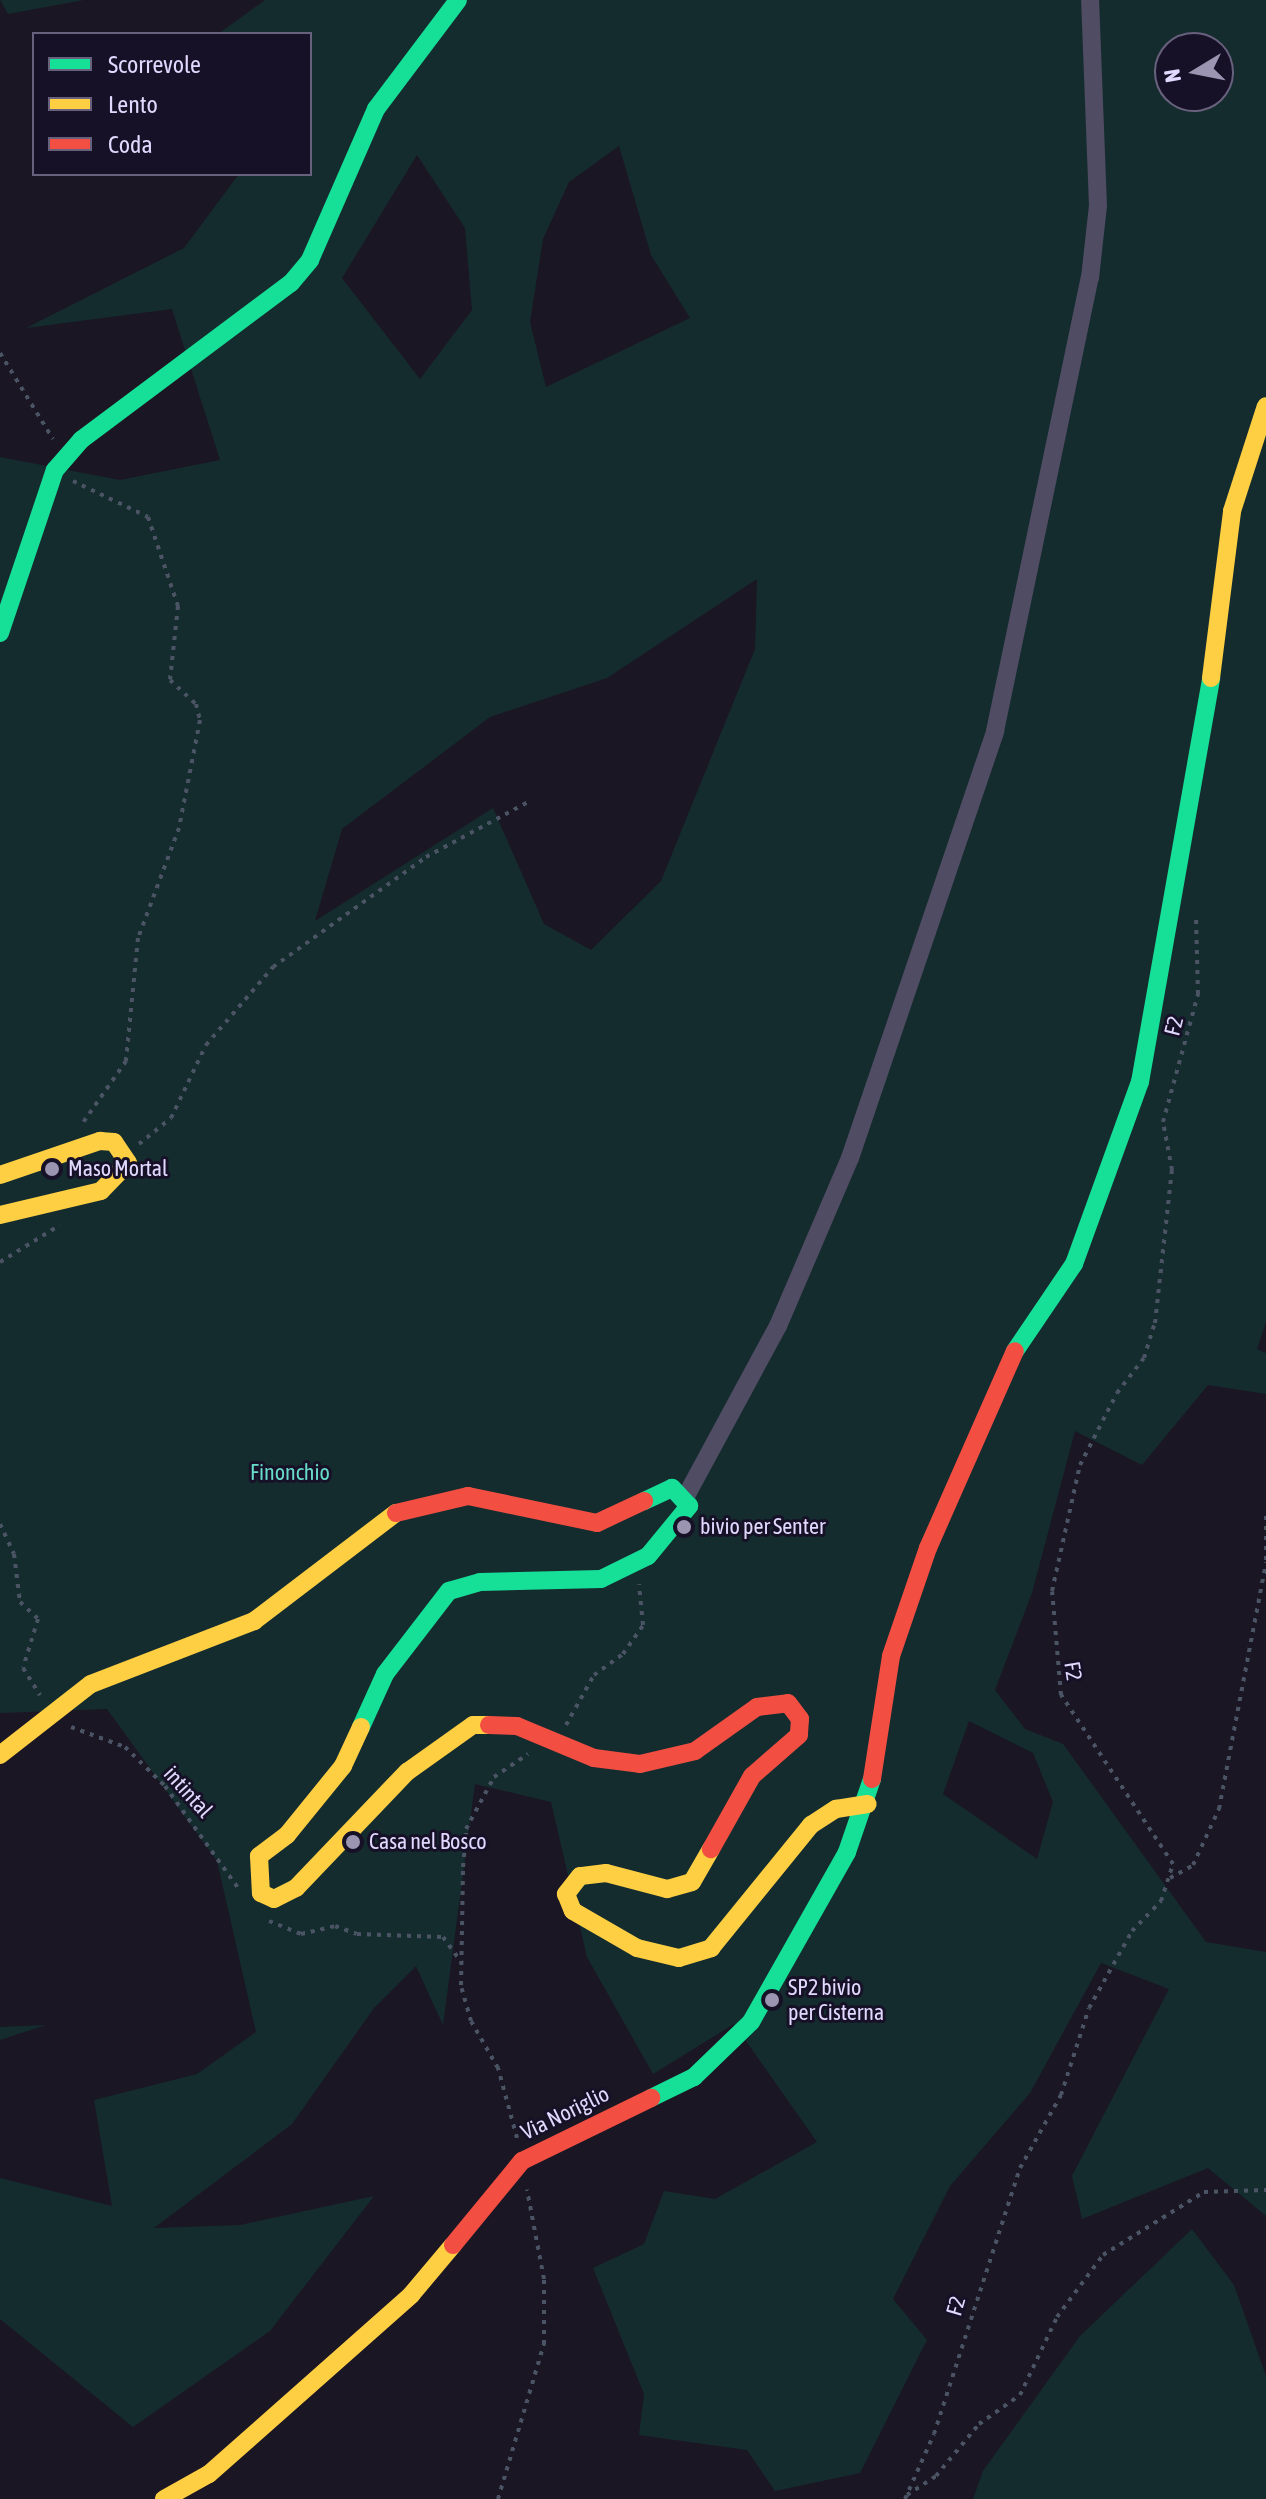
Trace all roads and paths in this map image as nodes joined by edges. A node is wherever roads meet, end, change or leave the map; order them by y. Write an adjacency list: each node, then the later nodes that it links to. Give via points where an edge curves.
1 (458, 0): 5 (street, via 376,109 310,260 291,283 81,440)
2 (1090, 0): 15 (street, via 1098,206 1090,278 995,731 850,1158 778,1326)
3 (0, 353): 5 (path, via 57,445)
4 (1266, 406): 23 (street, Via Noriglio, via 1232,511 1197,784 1140,1082 1074,1264 1009,1360 928,1548 891,1656)
5 (55, 470): 6 (street); 9 (path, via 133,506 153,528 178,606 170,680 196,704 200,720 179,828 138,938 126,1061)
6 (0, 633)
7 (528, 802): 10 (path, via 426,857 273,967 206,1045 171,1118)
8 (1196, 910): 24 (path, F2 / F2, via 1198,994 1163,1122 1172,1170 1155,1323 1144,1358 1098,1428 1069,1505 1052,1591 1061,1695 1173,1864)
9 (71, 1133)
10 (123, 1152): 11 (street, via 100,1141); 12 (street, via 122,1176)
11 (0, 1175)
12 (74, 1198): 13 (street); 14 (path, via 58,1229)
13 (0, 1215)
14 (0, 1262)
15 (686, 1496): 18 (street, via 689,1506 675,1529); 20 (street, via 661,1491 620,1515 578,1524 468,1496 428,1500 385,1517 254,1621 91,1684)
16 (1266, 1516): 19 (path)
17 (0, 1524): 20 (path, intintal, via 14,1554 20,1602 38,1619 23,1668)
18 (648, 1556): 21 (path, via 636,1603 643,1625 623,1654 594,1675); 21 (street, via 576,1584 480,1582 449,1591 415,1625 385,1674 343,1766 287,1835 259,1856 261,1893 274,1899 296,1888 407,1772 473,1725 517,1726)
19 (1266, 1561): 24 (path, via 1219,1809 1193,1865)
20 (52, 1713): 22 (street); 25 (path, intintal, via 86,1735 125,1747 209,1840 229,1885)
21 (558, 1738): 23 (street, via 594,1758 640,1764 695,1751 772,1702 788,1703 800,1719 799,1735 752,1776 692,1882 667,1889 606,1873 580,1876 566,1894 573,1911 637,1948 679,1958 711,1948 811,1825 836,1809); 27 (path, via 494,1777 466,1829)
22 (0, 1755)
23 (868, 1804): 28 (street, Via Noriglio, via 759,2009 720,2056 694,2077)
24 (1167, 1884): 30 (path, F2 / F2, via 1089,2008 1061,2095 1020,2168 934,2434)
25 (252, 1899)
26 (265, 1917): 27 (path, via 301,1934 335,1926 357,1934 443,1937)
27 (462, 1963): 28 (path, via 471,2021 498,2068)
28 (522, 2161): 31 (street, Via Noriglio, via 411,2295 209,2474); 32 (path, via 544,2279 544,2344)
29 (1266, 2190): 30 (path, via 1204,2192 1103,2255 1057,2317 1020,2395 979,2424 936,2476)
30 (905, 2498)
31 (164, 2499)
32 (498, 2499)

